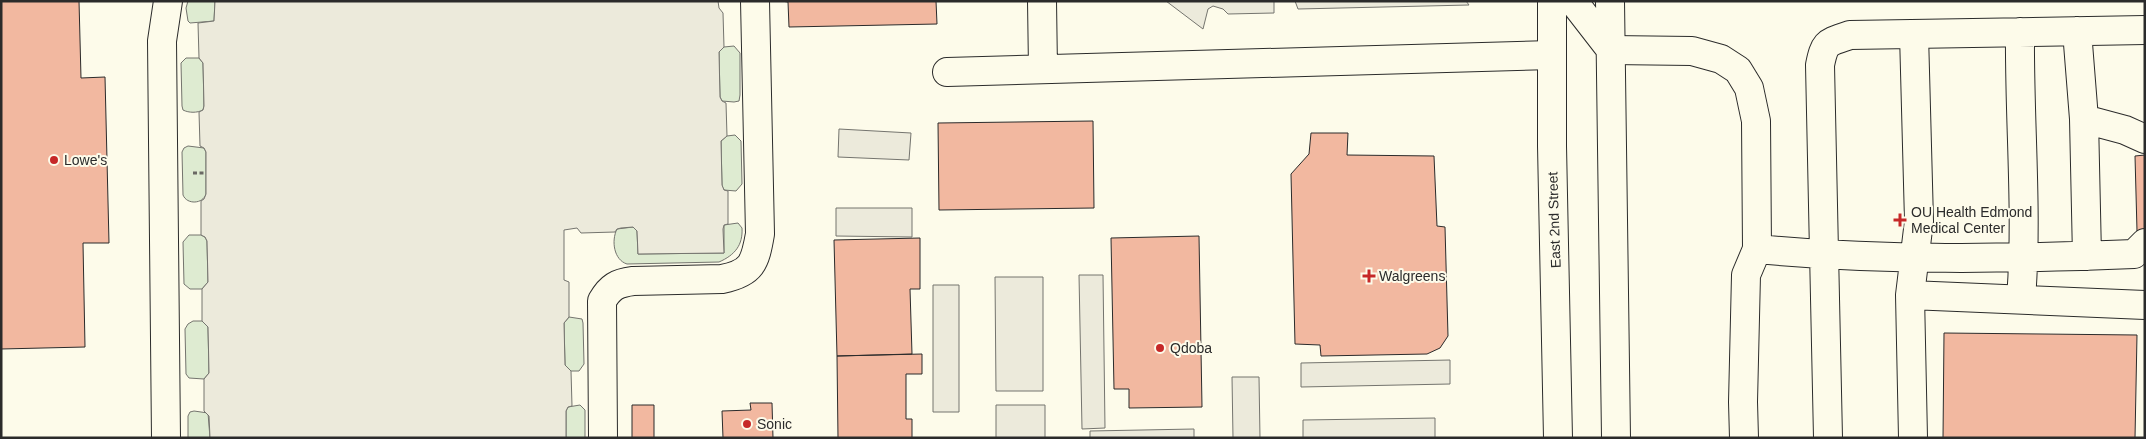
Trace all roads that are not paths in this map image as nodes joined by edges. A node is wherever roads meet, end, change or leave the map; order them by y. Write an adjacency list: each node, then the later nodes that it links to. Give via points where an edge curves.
1 (168, 1): 26 (main road, via 162,41)
2 (755, 1): 27 (main road, via 760,234 757,251 745,272 735,277 633,281 620,283 608,290 602,300)
3 (1042, 1): 13 (main road)
4 (1552, 1): 12 (main road, East 2nd Street)
5 (1572, 1): 11 (main road)
6 (1610, 1): 11 (main road)
7 (2145, 30): 8 (main road)
8 (2077, 31): 9 (main road); 15 (main road)
9 (2020, 32): 10 (main road); 22 (main road)
10 (1914, 34): 19 (main road, via 1850,35 1824,47 1820,65); 20 (main road, via 1919,221)
11 (1611, 50): 18 (main road, via 1692,51 1721,59 1738,70 1749,88 1756,121); 29 (main road)
12 (1552, 55): 13 (main road); 28 (main road, East 2nd Street)
13 (1043, 69): 14 (main road)
14 (947, 72)
15 (2084, 119): 16 (main road); 21 (main road)
16 (2145, 139)
17 (2145, 243): 21 (main road, via 2134,254)
18 (1757, 249): 19 (main road); 30 (main road, via 1746,275)
19 (1825, 255): 20 (main road); 31 (main road)
20 (1916, 256): 22 (main road); 23 (main road)
21 (2087, 256): 22 (main road)
22 (2024, 257): 24 (main road)
23 (1910, 295): 24 (main road); 32 (main road)
24 (2021, 299): 25 (main road)
25 (2145, 305)
26 (166, 438)
27 (603, 438)
28 (1558, 438)
29 (1616, 438)
30 (1744, 438)
31 (1828, 438)
32 (1914, 438)

